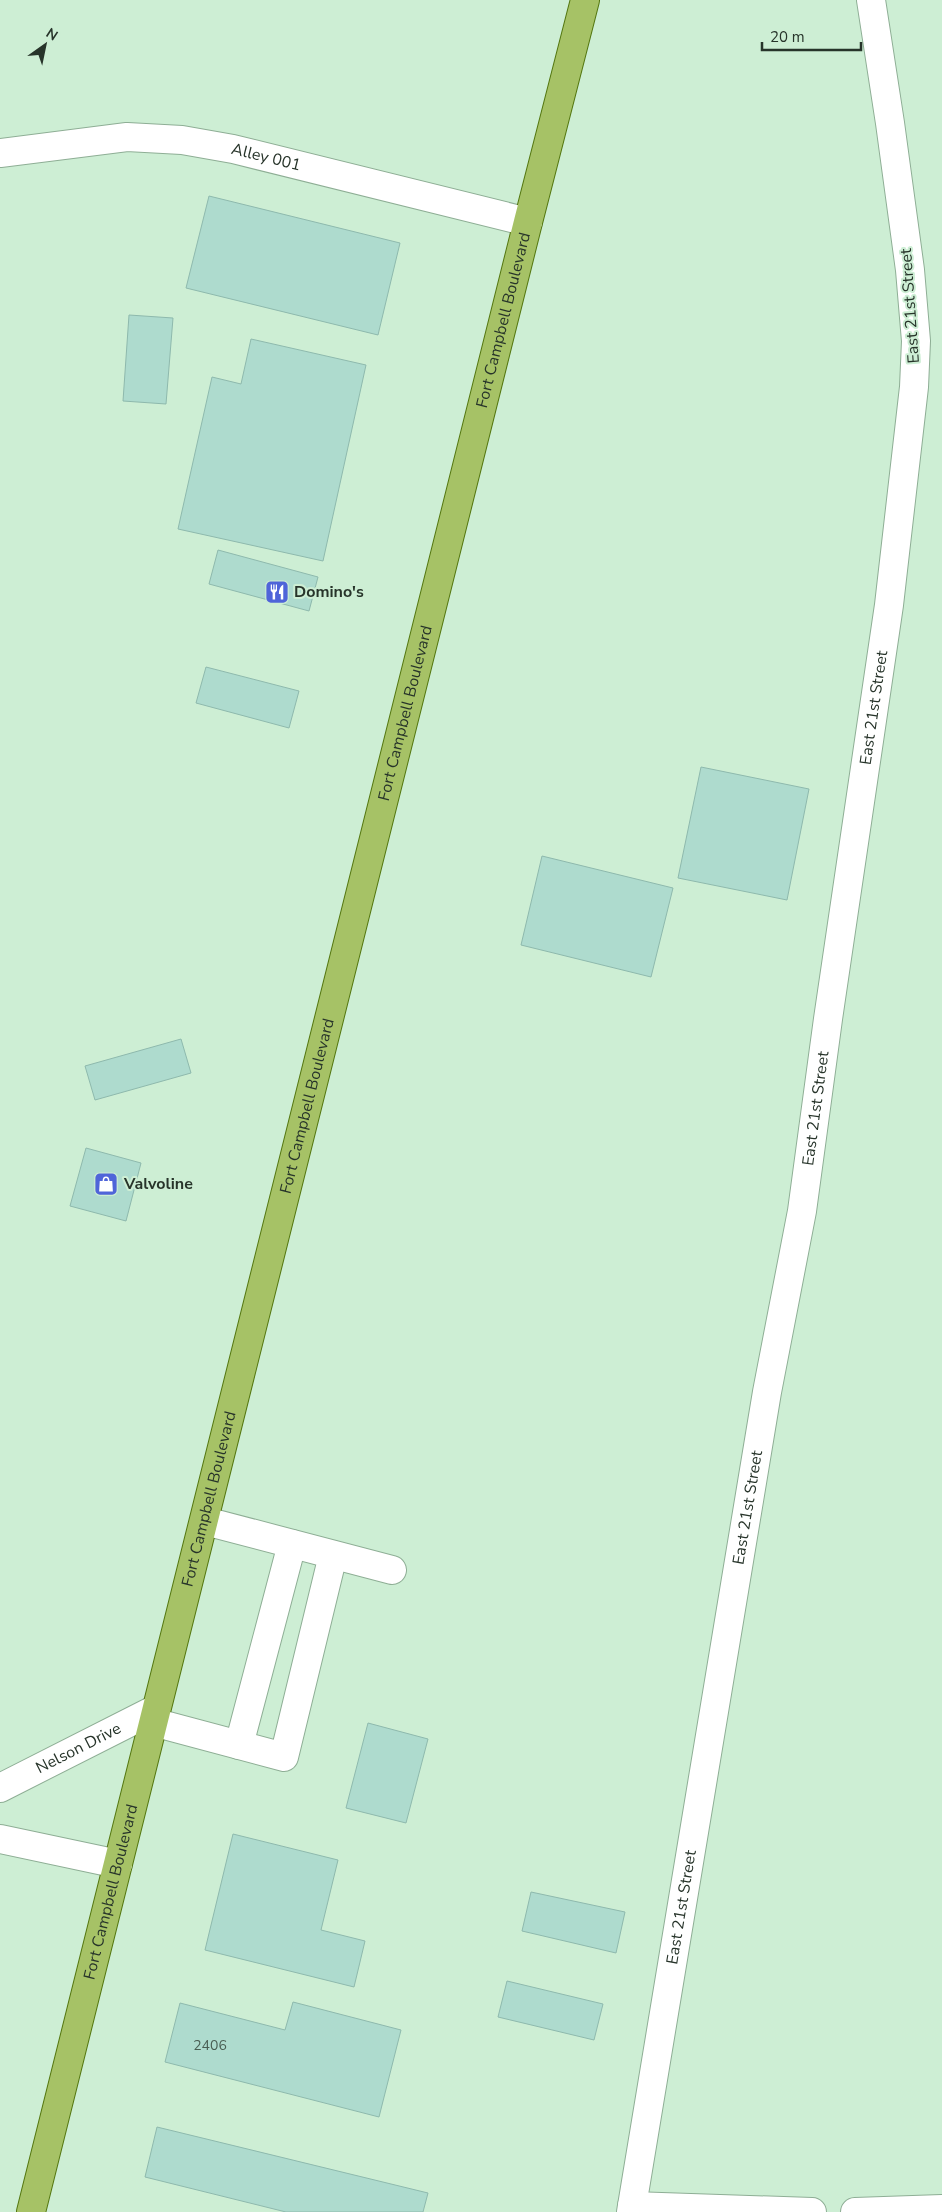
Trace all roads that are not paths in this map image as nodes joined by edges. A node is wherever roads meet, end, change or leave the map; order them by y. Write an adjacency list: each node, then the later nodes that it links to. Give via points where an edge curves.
1 (586, 0): 4 (main road, Fort Campbell Boulevard)
2 (871, 0): 14 (street, East 21st Street, via 910,270 916,341 914,387 889,605 802,1210 767,1392)
3 (0, 153): 4 (street, Alley 001, via 127,137 182,140 233,149)
4 (528, 222): 5 (main road, Fort Campbell Boulevard)
5 (205, 1522): 6 (street); 9 (main road, Fort Campbell Boulevard)
6 (292, 1544): 7 (street); 10 (street)
7 (333, 1555): 8 (street); 10 (street, via 284,1757)
8 (392, 1570)
9 (155, 1715): 10 (street); 11 (street, Nelson Drive); 13 (main road, Fort Campbell Boulevard)
10 (239, 1745)
11 (0, 1788)
12 (0, 1840): 13 (street)
13 (118, 1864): 16 (main road, Fort Campbell Boulevard)
14 (631, 2209): 17 (street)
15 (942, 2209): 18 (street)
16 (31, 2212)
17 (812, 2212)
18 (855, 2212)

